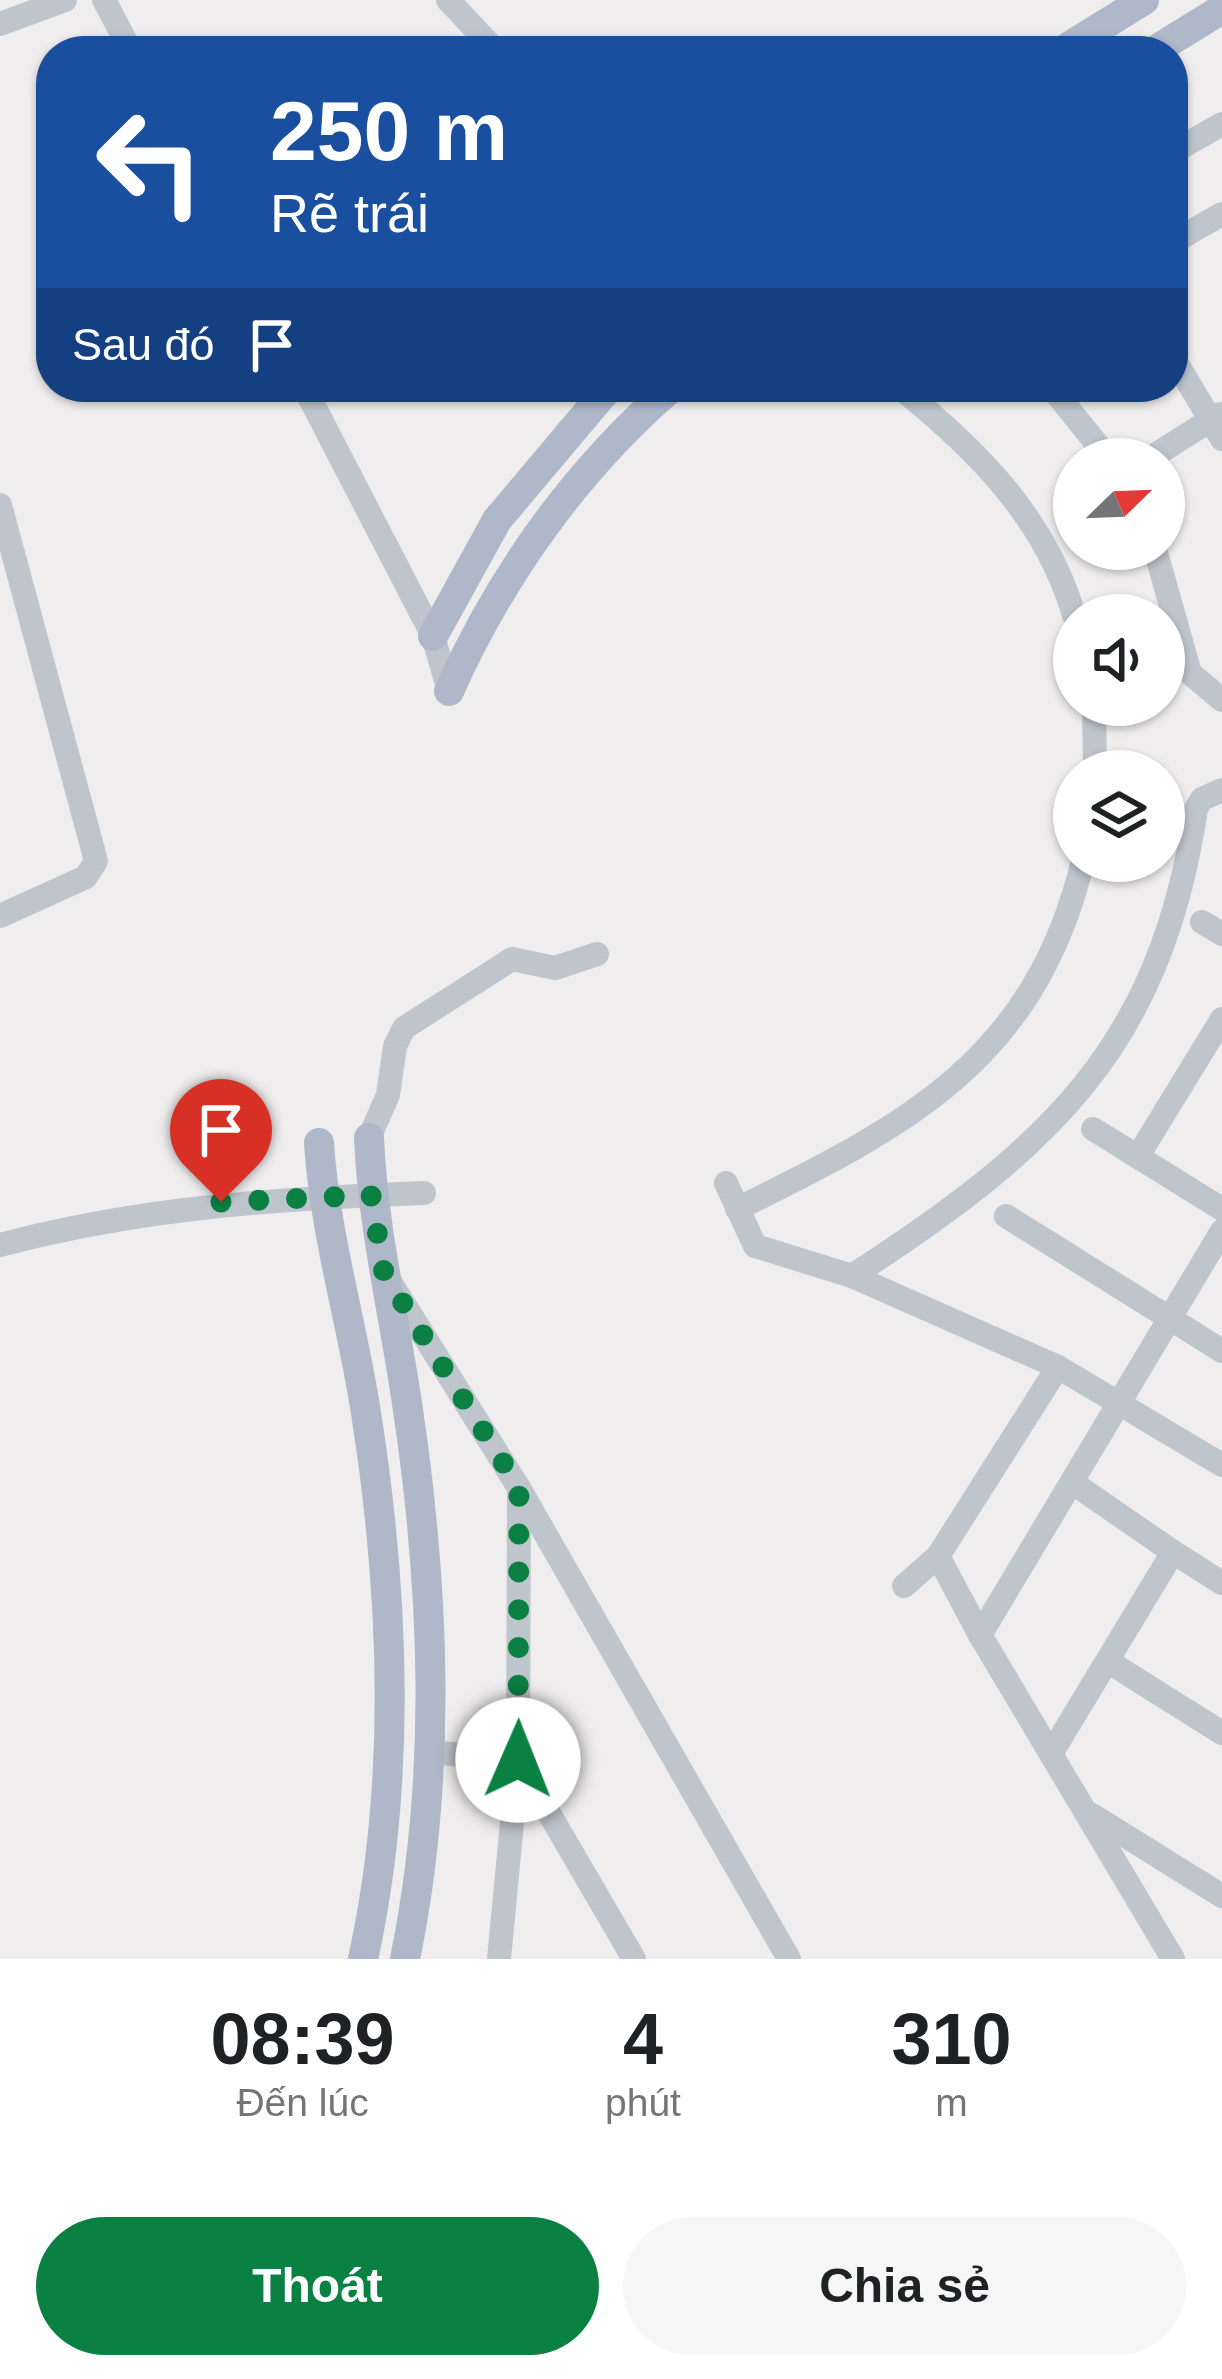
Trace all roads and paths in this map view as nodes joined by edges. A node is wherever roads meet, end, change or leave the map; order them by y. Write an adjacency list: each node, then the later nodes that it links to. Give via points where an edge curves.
1 (65, 0): 6 (street)
2 (104, 0): 7 (street)
3 (448, 0): 8 (street)
4 (1144, 0): 9 (main road)
5 (1222, 10): 10 (main road)
6 (0, 24)
7 (123, 36)
8 (482, 36)
9 (1087, 36)
10 (1179, 36)
11 (1222, 124): 12 (street)
12 (1188, 143)
13 (1222, 214): 14 (street)
14 (1188, 233)
15 (1188, 379): 21 (street)
16 (312, 402): 27 (street)
17 (596, 402): 27 (main road, via 497,520)
18 (656, 402): 28 (main road, via 546,523)
19 (917, 402): 26 (street, via 1014,497)
20 (1063, 402): 22 (street)
21 (1218, 424): 23 (street)
22 (1092, 438)
23 (1185, 441)
24 (0, 505): 32 (street, via 97,861 86,877)
25 (1161, 570): 29 (street, via 1190,673)
26 (1065, 594)
27 (433, 635): 28 (street)
28 (449, 691)
29 (1222, 700)
30 (1222, 790): 49 (street, via 1196,809 1166,945 1098,1070 994,1179)
31 (1075, 882): 43 (street, via 1043,966 966,1073 872,1142)
32 (0, 916)
33 (597, 954): 36 (street, via 555,968 512,959 415,1016 399,1036 388,1095)
34 (1222, 1019): 38 (street)
35 (1093, 1129): 38 (street)
36 (369, 1138): 41 (main road)
37 (320, 1143): 42 (main road)
38 (1138, 1156): 44 (street)
39 (726, 1183): 43 (street)
40 (424, 1192): 41 (street)
41 (371, 1195): 42 (street); 48 (main road)
42 (323, 1196): 47 (street, via 118,1216); 69 (main road, via 365,1406 389,1605 381,1839)
43 (737, 1209): 49 (street, via 754,1246)
44 (1222, 1209)
45 (1006, 1216): 50 (street)
46 (1222, 1231): 50 (street)
47 (0, 1245)
48 (384, 1273): 56 (street); 64 (main road, via 429,1586)
49 (852, 1276): 52 (street)
50 (1169, 1318): 51 (street); 53 (street)
51 (1222, 1351)
52 (1058, 1367): 53 (street); 58 (street)
53 (1119, 1401): 54 (street); 55 (street)
54 (1222, 1465)
55 (1073, 1483): 57 (street); 61 (street)
56 (519, 1488): 66 (street); 73 (street)
57 (1173, 1552): 59 (street); 62 (street)
58 (938, 1556): 60 (street); 61 (street)
59 (1222, 1583)
60 (904, 1586)
61 (980, 1635): 65 (street)
62 (1109, 1662): 63 (street); 65 (street)
63 (1222, 1732)
64 (429, 1752): 66 (street); 70 (main road)
65 (1052, 1752): 67 (street)
66 (518, 1760): 71 (street); 72 (street)
67 (1090, 1814): 68 (street); 74 (street)
68 (1222, 1896)
69 (363, 1959)
70 (405, 1959)
71 (500, 1959)
72 (634, 1959)
73 (789, 1959)
74 (1173, 1959)

